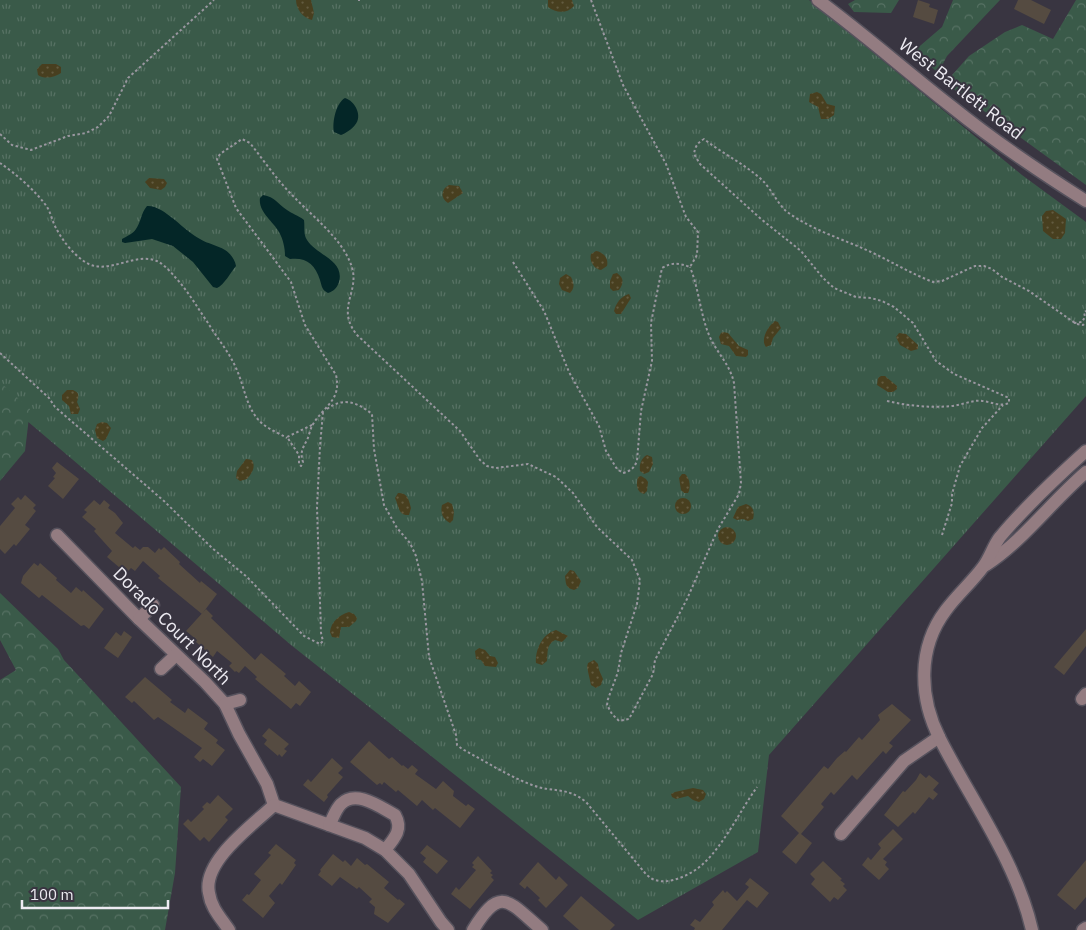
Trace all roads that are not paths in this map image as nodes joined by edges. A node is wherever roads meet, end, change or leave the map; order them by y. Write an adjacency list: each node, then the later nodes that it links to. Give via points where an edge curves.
1 (818, 0): 2 (street, West Bartlett Road, via 956,111 1033,168)
2 (1086, 201)
3 (1086, 451): 5 (street)
4 (1086, 472): 7 (street)
5 (1009, 527): 7 (street); 8 (street, via 998,539)
6 (57, 536): 10 (street, Dorado Court North)
7 (1020, 538): 8 (street)
8 (983, 567): 15 (street, via 934,629 924,659 927,702)
9 (153, 605): 10 (street)
10 (139, 619): 11 (street, Dorado Court North)
11 (176, 655): 12 (street); 14 (street, Dorado Court North)
12 (161, 669)
13 (240, 700): 14 (street)
14 (225, 704): 16 (street, Dorado Court North, via 267,784)
15 (939, 737): 18 (street, via 904,761); 24 (street, via 1023,894)
16 (274, 806): 17 (street); 21 (street, via 231,844 217,861 210,877 208,891 212,906)
17 (329, 826): 19 (street, via 365,838); 19 (street, via 340,805 346,800 362,798 395,815 398,820 399,830)
18 (841, 834)
19 (386, 850): 20 (street, via 410,874)
20 (444, 926)
21 (229, 930)
22 (473, 930): 23 (street, via 484,912 501,902 514,906)
23 (542, 930)
24 (1032, 930)

